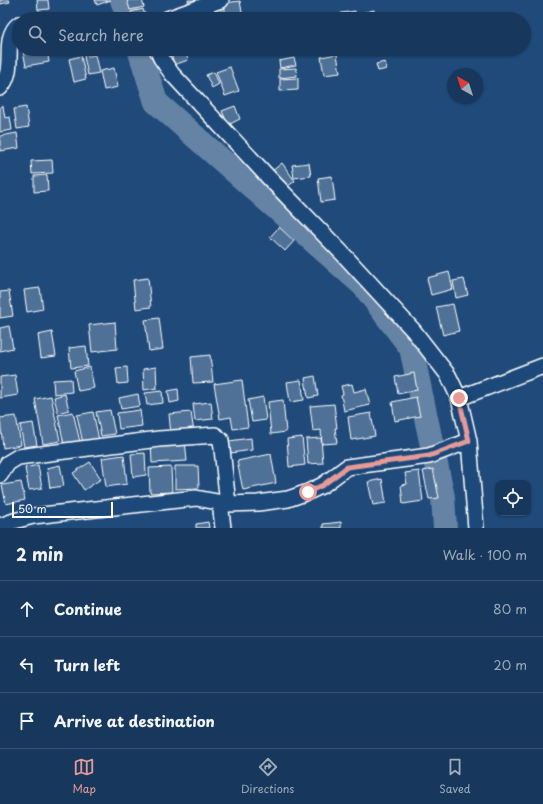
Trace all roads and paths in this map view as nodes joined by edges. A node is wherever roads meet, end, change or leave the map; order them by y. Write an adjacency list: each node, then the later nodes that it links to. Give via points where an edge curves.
1 (221, 0): 2 (street)
2 (187, 12)
3 (12, 27): 5 (street, via 2,39 6,78)
4 (160, 56): 7 (street, via 172,74 413,330 448,375)
5 (0, 88)
6 (543, 366): 7 (street)
7 (459, 398): 8 (street)
8 (462, 444): 10 (street, via 429,456 347,467 323,485 288,499 258,503); 13 (street)
9 (0, 475): 10 (street, via 8,463 18,457 159,439 215,435 221,440)
10 (224, 503): 11 (street, via 208,499 189,499 33,516); 12 (street)
11 (0, 526)
12 (223, 528)
13 (476, 528)

